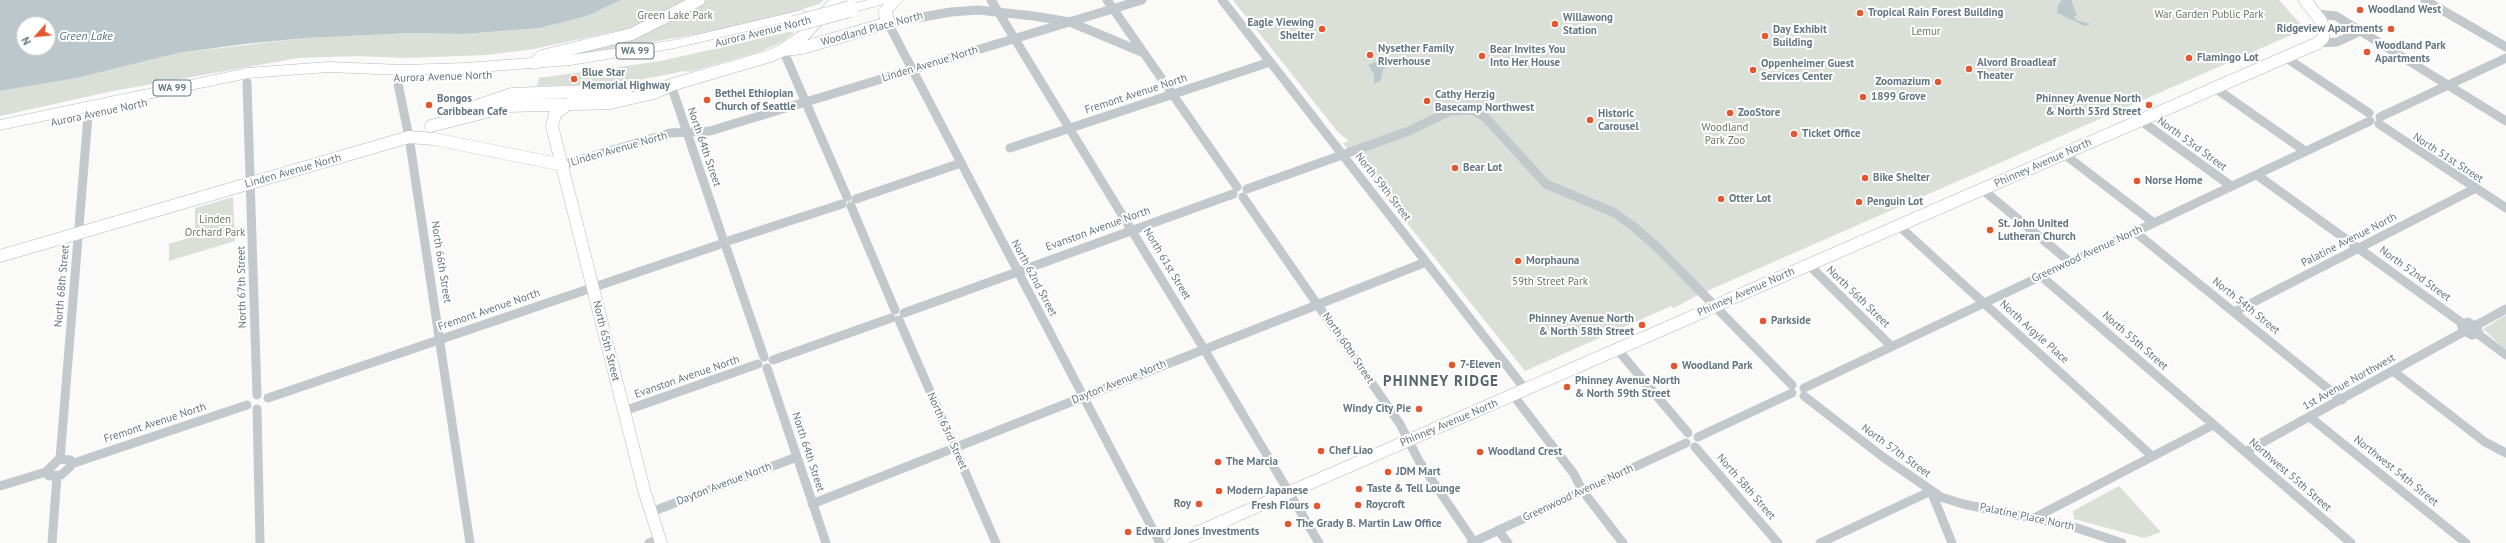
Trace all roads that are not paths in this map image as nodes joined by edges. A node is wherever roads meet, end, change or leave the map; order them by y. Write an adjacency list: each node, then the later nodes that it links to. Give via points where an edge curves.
1 (699, 0): 27 (street, via 632,34 542,56)
2 (837, 0): 22 (street, via 802,37)
3 (884, 0): 11 (highway, Aurora Avenue North / WA 99)
4 (896, 0): 17 (highway, via 885,11)
5 (991, 0): 13 (street, North 61st Street)
6 (1107, 0): 12 (street)
7 (1142, 0): 12 (street, Linden Avenue North)
8 (1222, 0): 26 (street, North 59th Street)
9 (2425, 0): 21 (street)
10 (2309, 1): 14 (street)
11 (853, 5): 15 (highway, Aurora Avenue North / WA 99, bridge)
12 (1113, 9): 16 (street, Linden Avenue North); 23 (street)
13 (998, 12): 16 (street, Woodland Place North); 17 (street, Woodland Place North, via 951,12); 19 (street, North 61st Street)
14 (2318, 14): 18 (street, via 2336,16); 20 (street, via 2324,31 2323,38)
15 (798, 19): 27 (highway, Aurora Avenue North / WA 99, via 675,44); 29 (highway, Aurora Avenue North / WA 99, via 699,47 595,65 513,74)
16 (1070, 22): 19 (street, Linden Avenue North); 23 (street, Woodland Place North)
17 (888, 23): 22 (street, Woodland Place North, via 802,48); 28 (street, North 62nd Street)
18 (2361, 31): 20 (street, Phinney Avenue North, via 2337,42); 31 (street)
19 (1015, 38): 28 (street, Linden Avenue North); 46 (street, North 61st Street)
20 (2318, 42): 24 (street, Phinney Avenue North)
21 (2506, 47)
22 (783, 50): 32 (street, Woodland Place North); 36 (street, North 63rd Street)
23 (1144, 53): 35 (street)
24 (2285, 57): 33 (street, Phinney Avenue North); 41 (street)
25 (2506, 58): 31 (street)
26 (1270, 62): 35 (street, Fremont Avenue North); 54 (street, North 59th Street)
27 (535, 63): 45 (highway, Aurora Avenue North / WA 99, via 434,70 328,67 268,71 206,81)
28 (912, 70): 36 (street, Linden Avenue North); 55 (street, North 62nd Street)
29 (397, 80): 30 (highway, Aurora Avenue North / WA 99, via 310,78); 49 (street, North 66th Street)
30 (247, 84): 40 (highway, Aurora Avenue North / WA 99); 58 (street, North 67th Street)
31 (2448, 84): 43 (street); 44 (street)
32 (671, 85): 34 (street, Woodland Place North); 38 (street, Woodland Place North); 47 (street, North 64th Street)
33 (2215, 88): 42 (street, Phinney Avenue North); 52 (street)
34 (626, 90): 37 (street, Woodland Place North, via 516,93); 39 (street, via 591,96)
35 (1173, 94): 46 (street, Fremont Avenue North); 62 (street)
36 (805, 102): 47 (street, Linden Avenue North, via 710,131); 64 (street, North 63rd Street)
37 (499, 103): 39 (street, Woodland Place North); 49 (street, Woodland Place North, via 431,126)
38 (610, 104): 39 (street, Woodland Place North); 50 (street, via 566,109 558,118)
39 (564, 106): 50 (street, via 553,120)
40 (88, 116): 48 (highway, Aurora Avenue North / WA 99); 70 (street, North 68th Street)
41 (2370, 117): 43 (street, North 51st Street); 52 (street, Greenwood Avenue North)
42 (2140, 120): 53 (street, Phinney Avenue North); 59 (street, North 53rd Street)
43 (2380, 120): 60 (street, North 51st Street, via 2385,130)
44 (2506, 121)
45 (0, 125)
46 (1070, 128): 51 (street, Fremont Avenue North); 68 (street, North 61st Street)
47 (687, 132): 56 (street, Linden Avenue North, via 670,133); 71 (street, North 64th Street)
48 (0, 134)
49 (409, 137): 56 (street, Linden Avenue North, via 434,138); 58 (street, Linden Avenue North); 87 (street, North 66th Street)
50 (555, 137): 56 (street, North 65th Street)
51 (1010, 148)
52 (2306, 152): 57 (street, Greenwood Avenue North)
53 (2064, 154): 61 (street, Phinney Avenue North); 66 (street)
54 (1343, 155): 63 (street); 74 (street, North 59th Street); 94 (street, via 1409,131 1450,111 1472,110 1485,117 1546,184 1615,213 1659,249)
55 (961, 163): 64 (street, Fremont Avenue North); 77 (street, North 62nd Street)
56 (563, 165): 79 (street, North 65th Street)
57 (2257, 175): 59 (street, Greenwood Avenue North); 72 (street, North 52nd Street)
58 (251, 183): 70 (street, Linden Avenue North); 97 (street, North 67th Street)
59 (2231, 186): 66 (street, Greenwood Avenue North)
60 (2476, 188): 65 (street, North 51st Street); 72 (street, Palatine Avenue North)
61 (1983, 190): 67 (street, Phinney Avenue North); 75 (street)
62 (1235, 191): 63 (street, via 1242,186); 68 (street, Evanston Avenue North)
63 (1245, 193): 81 (street, North 60th Street)
64 (849, 202): 71 (street, Fremont Avenue North); 84 (street, North 63rd Street)
65 (2506, 208)
66 (2154, 223): 69 (street, Greenwood Avenue North)
67 (1899, 226): 76 (street, Phinney Avenue North); 80 (street, North Argyle Place)
68 (1132, 230): 77 (street, Evanston Avenue North); 89 (street, North 61st Street)
69 (2135, 232): 75 (street, Greenwood Avenue North); 83 (street, North 54th Street)
70 (79, 233): 73 (street, Linden Avenue North); 113 (street, North 68th Street)
71 (725, 243): 79 (street, Fremont Avenue North); 92 (street, North 64th Street)
72 (2360, 248): 83 (street, Palatine Avenue North); 85 (street, North 52nd Street)
73 (0, 256)
74 (1426, 262): 81 (street, Dayton Avenue North); 95 (street, North 59th Street)
75 (2070, 262): 78 (street, Greenwood Avenue North)
76 (1809, 265): 88 (street, North 56th Street); 90 (street, Phinney Avenue North, bridge)
77 (1017, 271): 84 (street, Evanston Avenue North); 98 (street, North 62nd Street)
78 (2041, 276): 80 (street, Greenwood Avenue North); 105 (street, North 55th Street)
79 (593, 288): 87 (street, Fremont Avenue North); 103 (street, North 65th Street)
80 (1984, 303): 88 (street, Greenwood Avenue North); 111 (street, North Argyle Place)
81 (1319, 305): 89 (street, Dayton Avenue North); 106 (street, North 60th Street, via 1400,424)
82 (2506, 309): 86 (street)
83 (2234, 312): 100 (street, North 54th Street)
84 (897, 315): 92 (street, Evanston Avenue North); 108 (street, North 63rd Street)
85 (2463, 327): 86 (street, via 2468,322); 93 (street, 1st Avenue Northwest)
86 (2476, 330): 91 (street)
87 (440, 340): 99 (street, Fremont Avenue North); 129 (street, North 66th Street)
88 (1891, 346): 96 (street, Greenwood Avenue North)
89 (1204, 349): 98 (street, Dayton Avenue North); 120 (street, North 61st Street)
90 (1617, 349): 95 (street, Phinney Avenue North); 107 (street, North 58th Street)
91 (2506, 355)
92 (765, 362): 103 (street, Evanston Avenue North); 112 (street, North 64th Street)
93 (2393, 371): 100 (street, 1st Avenue Northwest); 110 (street, via 2485,442)
94 (1792, 389): 96 (street, via 1798,397); 107 (street, Greenwood Avenue North)
95 (1519, 392): 106 (street, Phinney Avenue North); 118 (street, North 59th Street)
96 (1804, 392): 119 (street, North 57th Street)
97 (257, 395): 99 (street, via 264,394); 101 (street, via 250,399)
98 (1083, 397): 108 (street, Dayton Avenue North); 132 (street, North 62nd Street)
99 (268, 398): 102 (street, via 265,404)
100 (2342, 400): 104 (street, 1st Avenue Northwest)
101 (247, 405): 102 (street, via 250,409); 114 (street, Fremont Avenue North)
102 (257, 409): 128 (street)
103 (624, 411): 122 (street, North 65th Street)
104 (2311, 418): 109 (street, 1st Avenue Northwest); 142 (street, Northwest 54th Street)
105 (2213, 425): 109 (street, Northwest 55th Street); 111 (street)
106 (1408, 440): 120 (street, Phinney Avenue North); 126 (street, North 60th Street)
107 (1692, 440): 118 (street, Greenwood Avenue North); 137 (street, North 58th Street)
108 (954, 448): 121 (street, Dayton Avenue North); 131 (street, North 63rd Street)
109 (2245, 452): 141 (street, Northwest 55th Street)
110 (2506, 452)
111 (2152, 456): 123 (street)
112 (797, 457): 121 (street, North 64th Street); 122 (street, Dayton Avenue North)
113 (60, 459): 114 (street, via 70,460); 115 (street)
114 (72, 464): 116 (street, via 68,470)
115 (46, 472): 116 (street, via 49,476); 117 (street)
116 (57, 476): 127 (street)
117 (0, 486)
118 (1582, 490): 124 (street, Greenwood Avenue North); 136 (street, North 59th Street)
119 (1931, 491): 123 (street, Palatine Place North, via 1958,502); 138 (street); 139 (street, North 57th Street)
120 (1289, 493): 133 (street, Phinney Avenue North); 134 (street, North 61st Street)
121 (812, 504): 130 (street, North 64th Street)
122 (651, 512): 125 (street, North 65th Street)
123 (2036, 517): 140 (street, Palatine Place North)
124 (1498, 530): 126 (street, Greenwood Avenue North); 135 (street)
125 (657, 542)
126 (1473, 542)
127 (52, 543)
128 (260, 543)
129 (470, 543)
130 (826, 543)
131 (996, 543)
132 (1160, 543)
133 (1174, 543)
134 (1319, 543)
135 (1508, 543)
136 (1623, 543)
137 (1778, 543)
138 (1820, 543)
139 (1952, 543)
140 (2122, 543)
141 (2351, 543)
142 (2466, 543)

